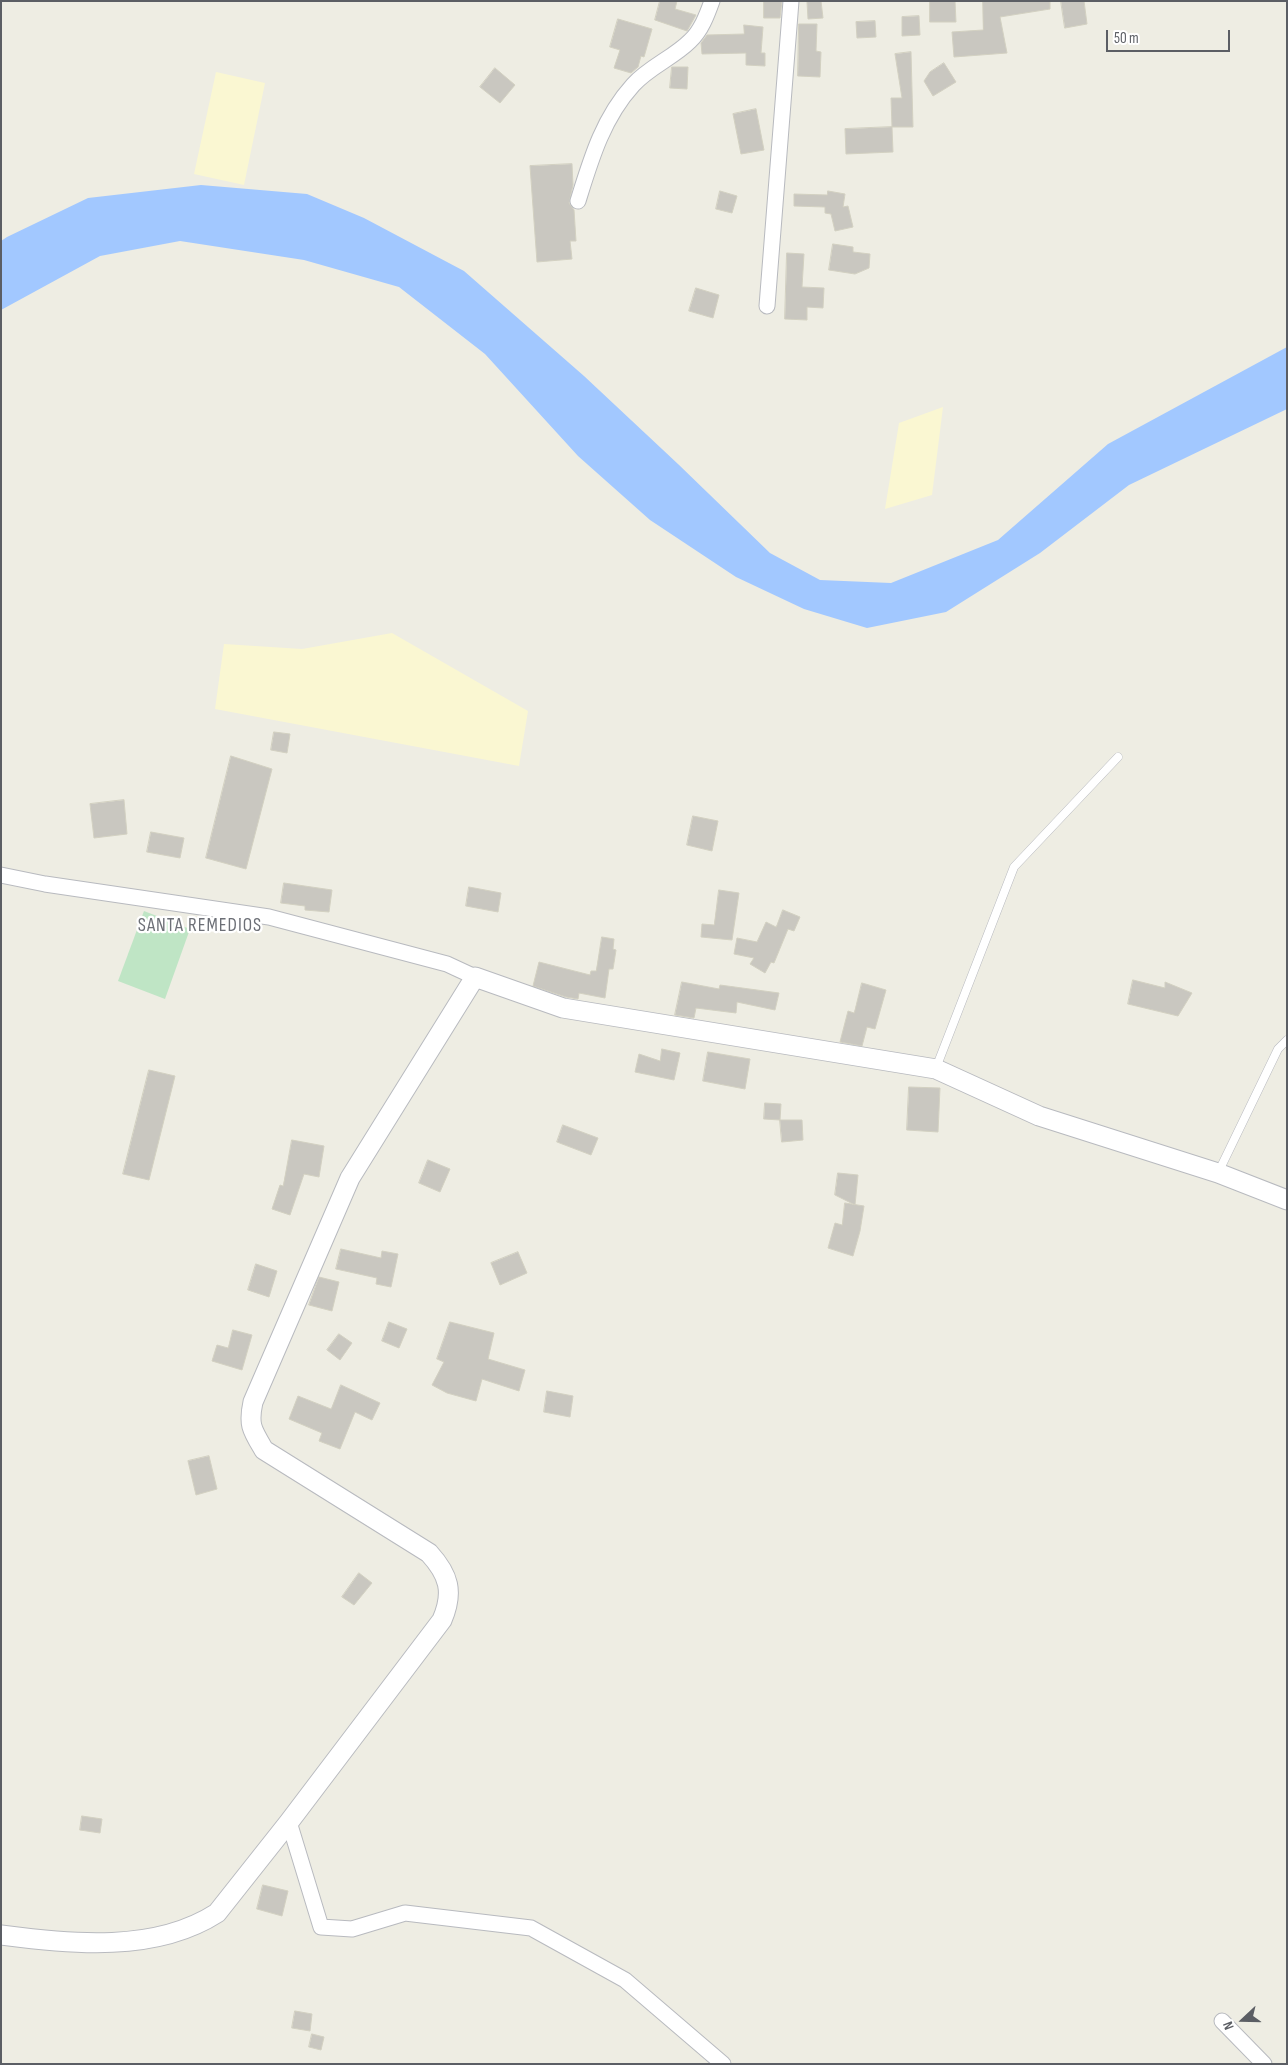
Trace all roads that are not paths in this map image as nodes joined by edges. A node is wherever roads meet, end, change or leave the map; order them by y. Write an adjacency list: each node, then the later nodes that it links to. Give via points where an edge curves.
1 (712, 1): 3 (street, via 705,20 691,41 635,83 614,108 604,126)
2 (791, 1): 4 (street)
3 (578, 201)
4 (767, 306)
5 (1118, 757): 9 (lane, via 1014,866)
6 (1, 875): 7 (street, via 269,917 447,964)
7 (475, 977): 9 (street, via 563,1008); 12 (street, via 350,1178 253,1402 250,1419 254,1434 264,1450 429,1553 441,1566 450,1592 442,1620)
8 (1287, 1040): 10 (lane, via 1278,1049)
9 (936, 1069): 10 (street, via 1039,1116)
10 (1218, 1173): 11 (street)
11 (1287, 1200)
12 (289, 1822): 13 (street, via 217,1913 202,1923 152,1940 124,1942); 15 (street, via 321,1927 352,1929 405,1913 531,1928 625,1980)
13 (1, 1935)
14 (1222, 2021): 16 (street)
15 (723, 2064)
16 (1264, 2064)

